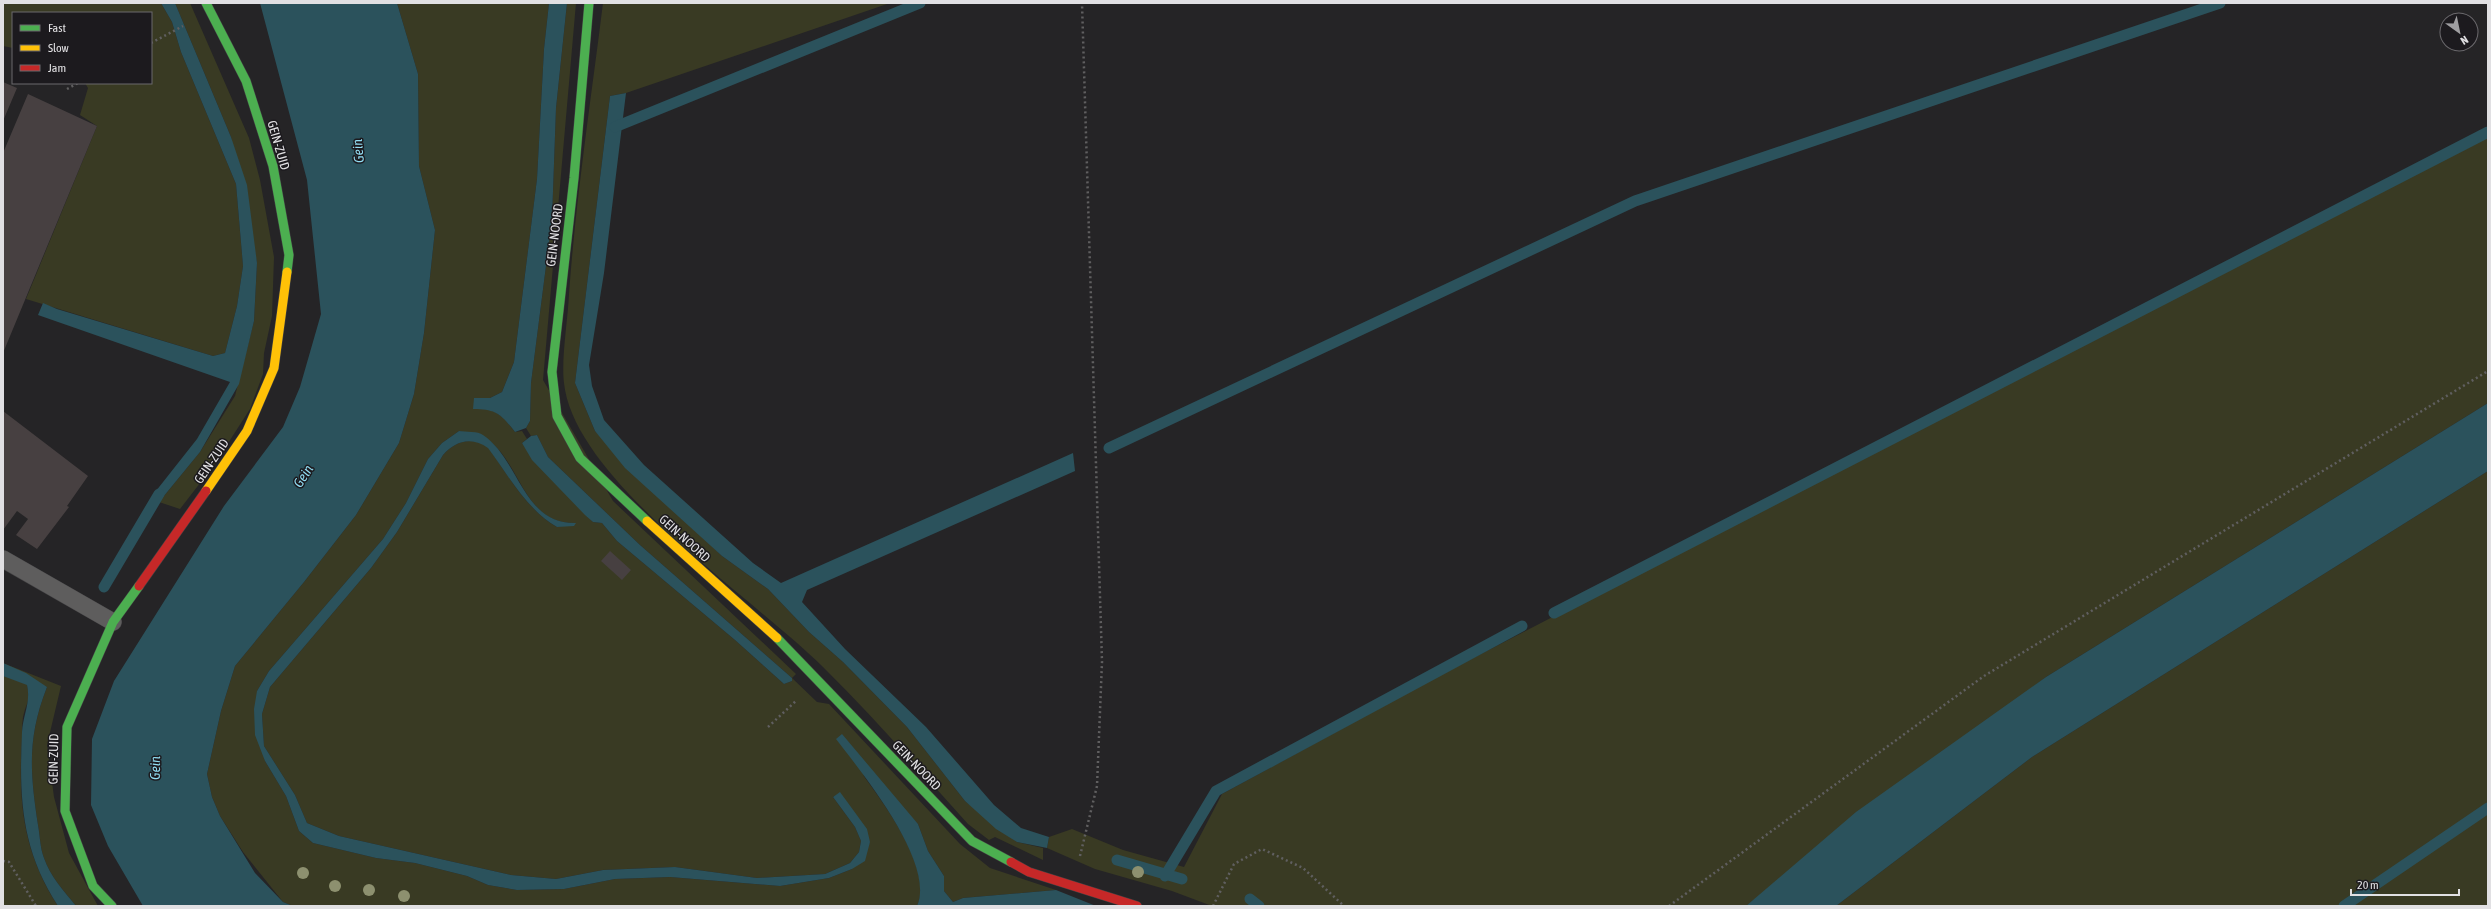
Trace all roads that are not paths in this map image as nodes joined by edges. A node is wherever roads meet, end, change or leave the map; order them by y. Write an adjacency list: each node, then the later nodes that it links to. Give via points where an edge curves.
1 (206, 3): 4 (street, GEIN-ZUID, via 246,81 273,166 289,255 284,307 274,368 247,431)
2 (589, 3): 6 (street, GEIN-NOORD, via 552,372 557,416 580,458 634,510 785,645 972,841 1029,872)
3 (3, 560): 4 (lane)
4 (113, 622): 5 (street, GEIN-ZUID, via 67,727 65,811 93,886)
5 (112, 906)
6 (1137, 906)

